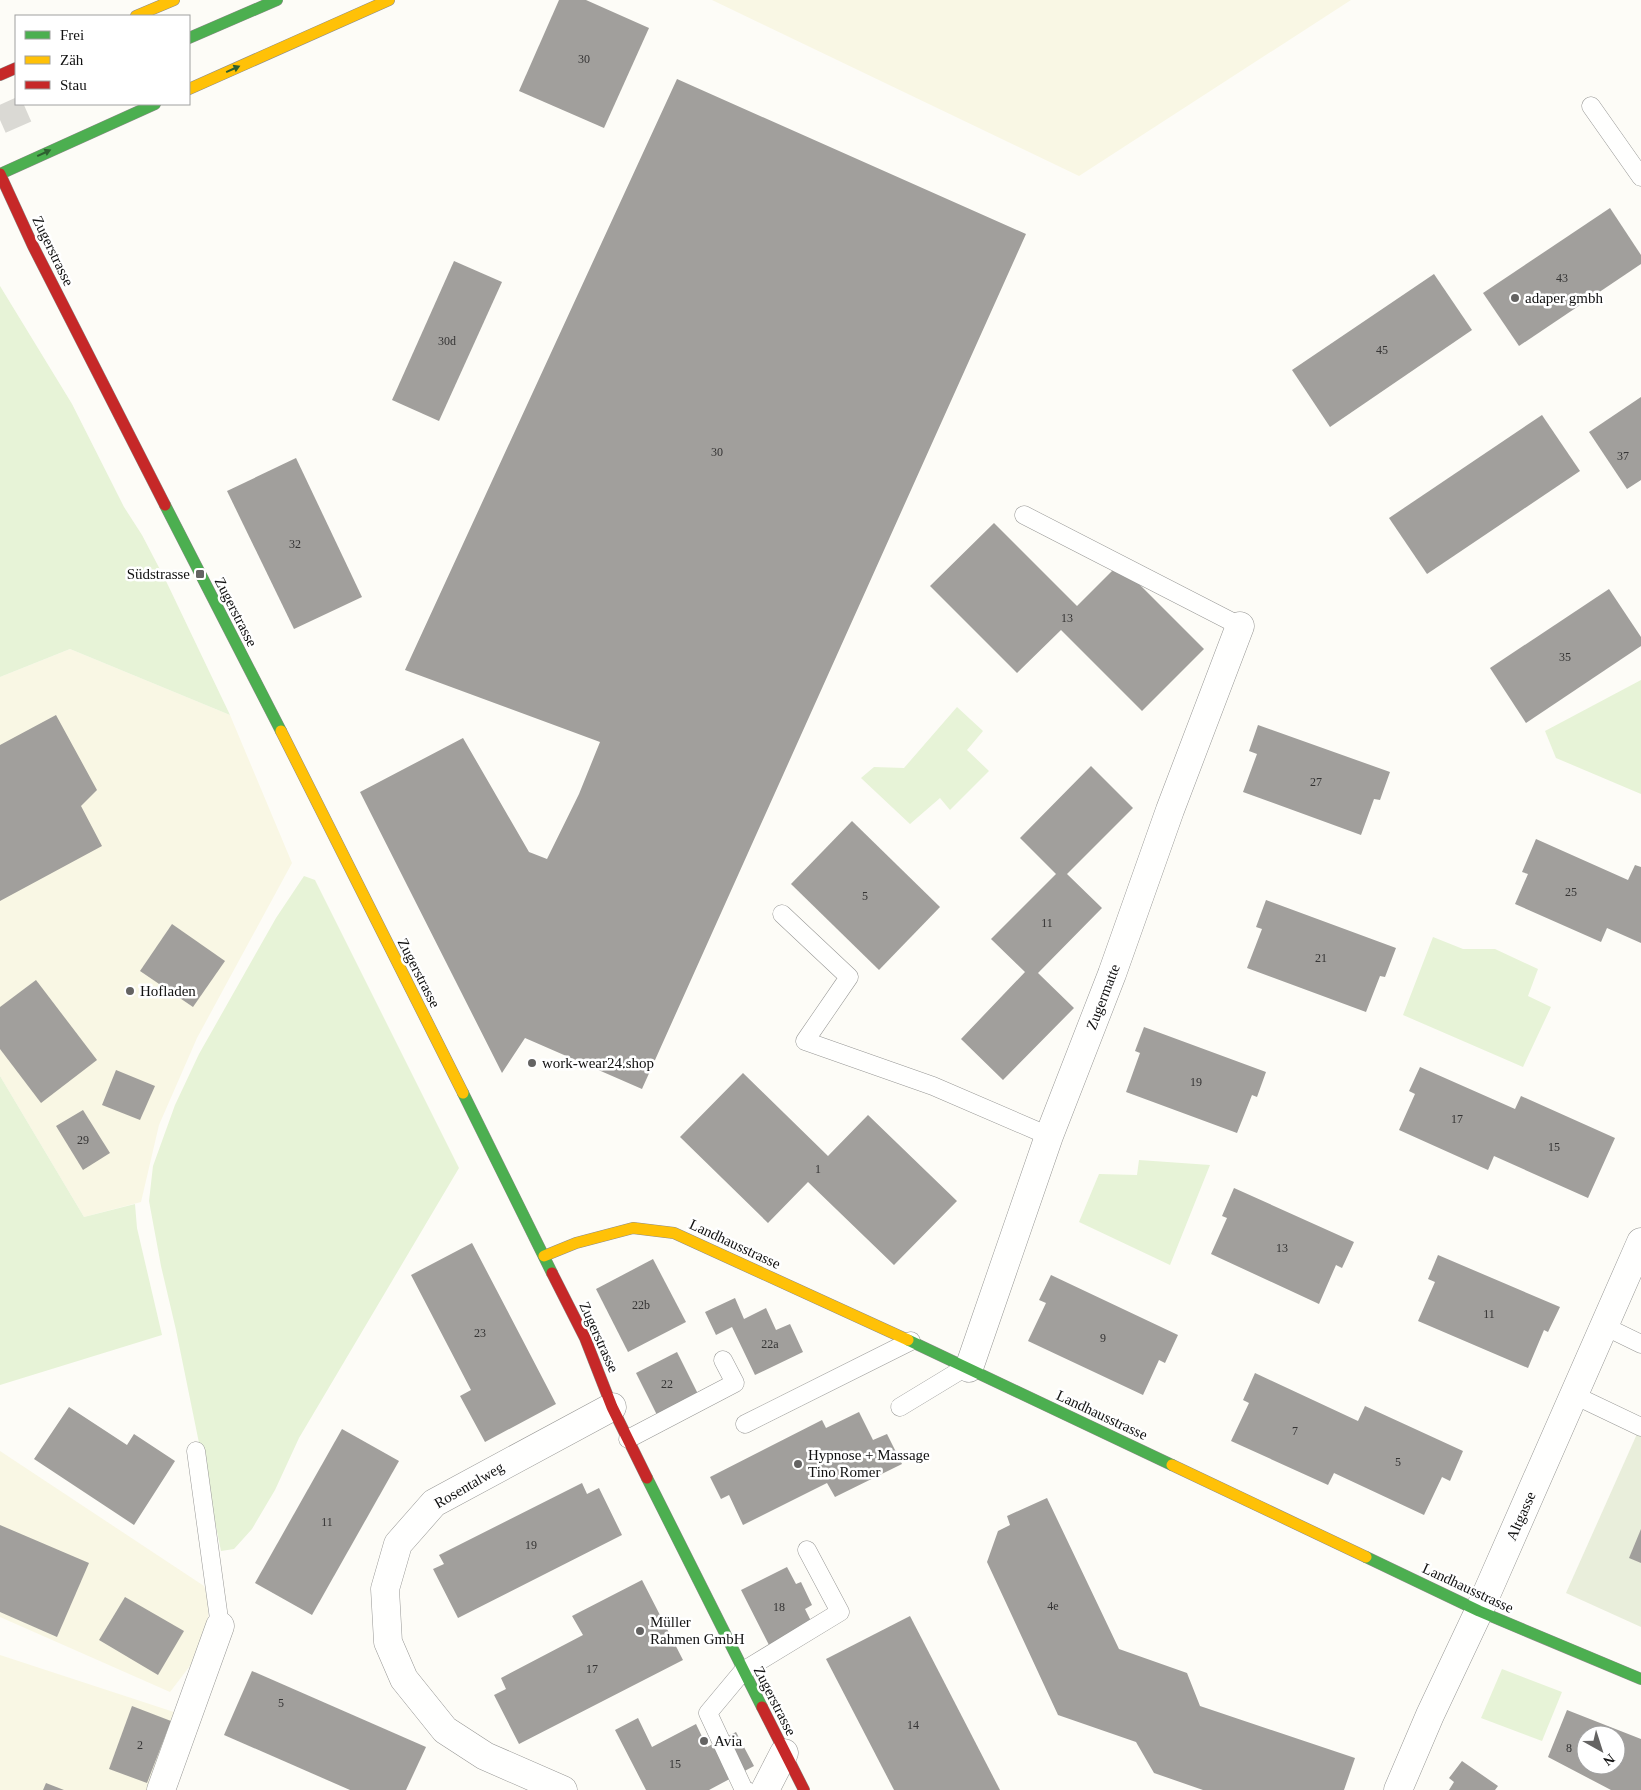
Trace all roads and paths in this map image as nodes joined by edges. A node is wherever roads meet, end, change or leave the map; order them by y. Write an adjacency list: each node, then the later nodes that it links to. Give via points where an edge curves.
1 (174, 0): 4 (street)
2 (277, 0): 5 (street)
3 (389, 0): 8 (street, one-way to 3)
4 (138, 15)
5 (190, 38)
6 (15, 68): 7 (street)
7 (0, 75)
8 (190, 89)
9 (152, 105): 11 (street, one-way to 9)
10 (1591, 106): 12 (lane)
11 (0, 174): 18 (street, Zugerstrasse, via 33,246)
12 (1641, 177)
13 (1024, 515): 14 (lane)
14 (1240, 626): 16 (street, Zugermatte)
15 (782, 914): 16 (lane, via 850,977 805,1041 933,1086)
16 (1050, 1136): 23 (street, Zugermatte)
17 (1641, 1242): 19 (street, Altgasse)
18 (544, 1256): 20 (street, Landhausstrasse, via 576,1243 633,1228 674,1233); 25 (street, Zugerstrasse, via 585,1338)
19 (1604, 1326): 21 (lane); 24 (street, Altgasse)
20 (911, 1341): 23 (street, Landhausstrasse); 27 (lane)
21 (1641, 1344)
22 (723, 1360): 29 (lane, via 735,1383)
23 (967, 1367): 26 (lane); 32 (street, Landhausstrasse)
24 (1574, 1395): 28 (lane); 32 (street, Altgasse)
25 (612, 1407): 29 (street, Zugerstrasse); 38 (street, Rosentalweg, via 434,1502 398,1544 385,1590 388,1642 404,1679 445,1730 485,1756)
26 (900, 1407)
27 (745, 1424)
28 (1641, 1427)
29 (628, 1438): 34 (street, Zugerstrasse)
30 (196, 1451): 33 (lane)
31 (807, 1550): 34 (lane, via 840,1612)
32 (1479, 1611): 35 (street, Landhausstrasse); 42 (street, Altgasse)
33 (220, 1626): 37 (street)
34 (743, 1671): 36 (street, Zugerstrasse); 39 (lane, via 708,1713)
35 (1641, 1679)
36 (784, 1753): 40 (street); 41 (street, Zugerstrasse)
37 (161, 1790)
38 (563, 1790)
39 (746, 1790)
40 (765, 1790)
41 (804, 1790)
42 (1398, 1790)

